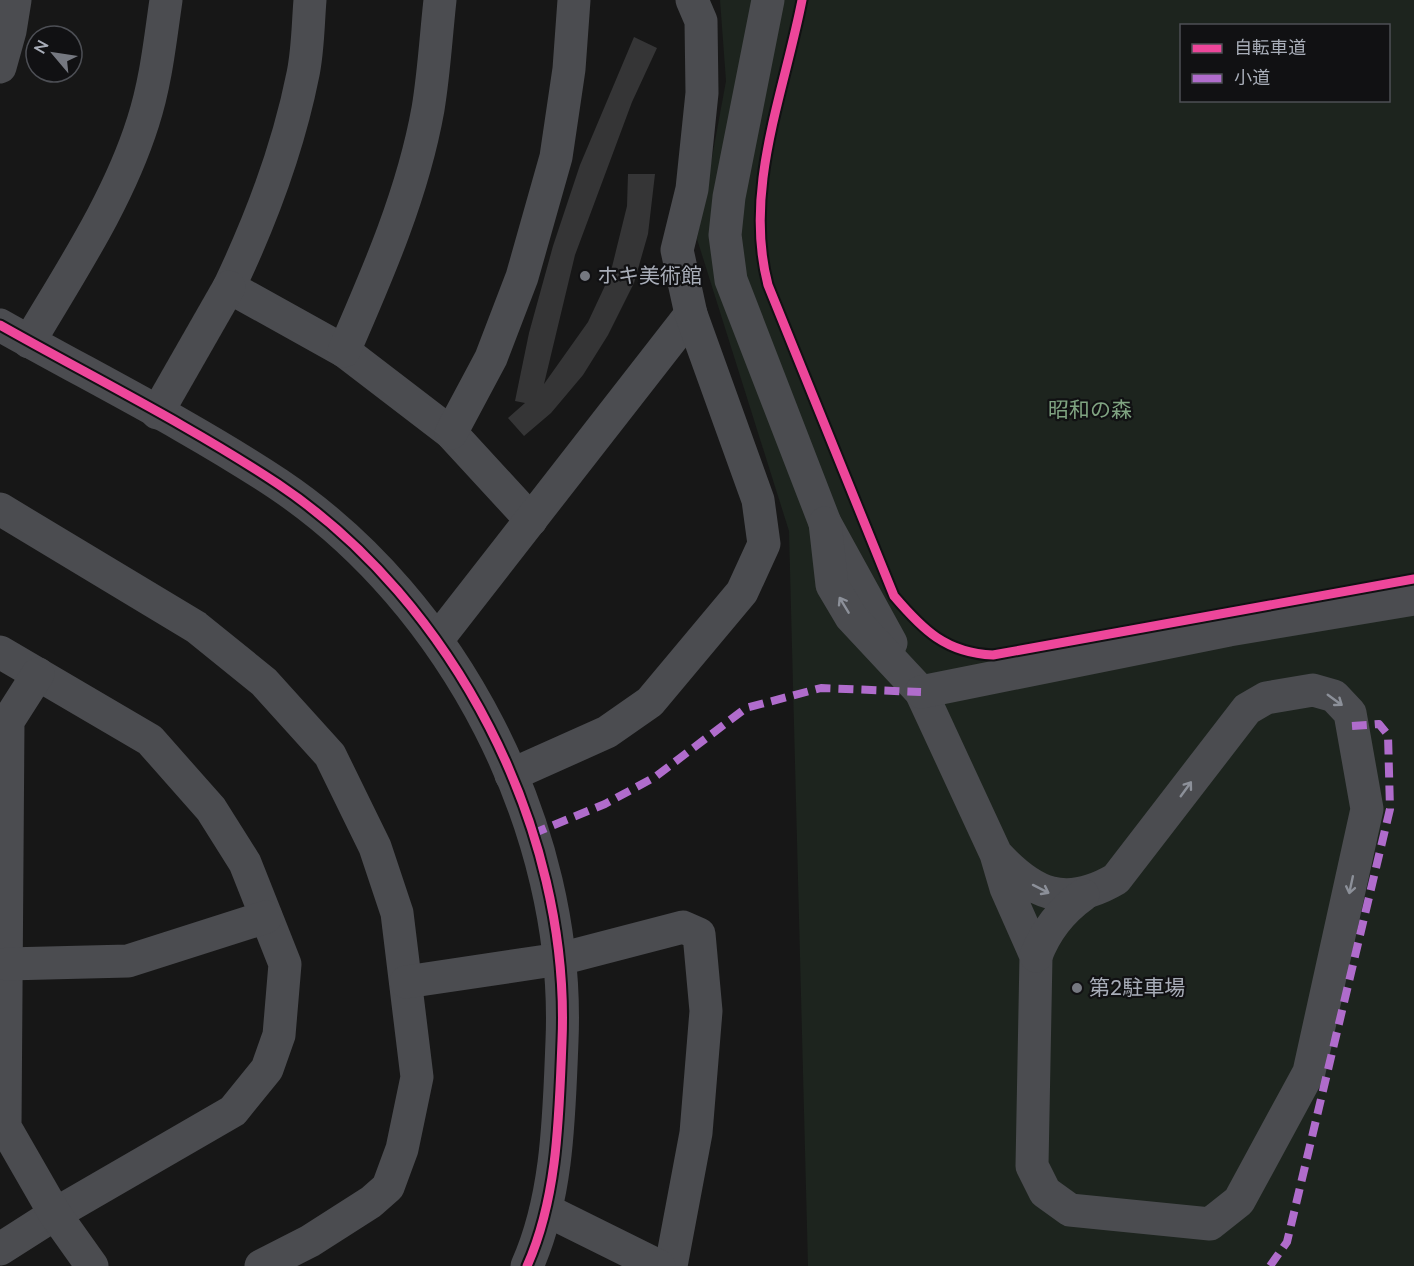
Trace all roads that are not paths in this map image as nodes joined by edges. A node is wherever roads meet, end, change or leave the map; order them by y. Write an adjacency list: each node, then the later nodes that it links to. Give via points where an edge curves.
1 (15, 0): 8 (street)
2 (166, 0): 12 (street, via 143,122 115,194)
3 (310, 0): 9 (street, via 303,72 280,167)
4 (440, 0): 13 (street, via 428,110 408,187 379,272)
5 (574, 0): 15 (street, via 568,80 550,179 522,277 495,348)
6 (692, 0): 10 (street, via 701,21 702,93 692,189 677,250)
7 (768, 0): 22 (street, via 729,197 724,235 731,280 825,523)
8 (0, 68)
9 (229, 287): 13 (street); 14 (street)
10 (691, 314): 17 (street); 23 (street, via 758,500 764,544 742,592 650,702 608,732)
11 (0, 325): 12 (street)
12 (30, 342): 14 (street)
13 (344, 351): 15 (street)
14 (157, 413): 19 (street, via 244,463 343,536 392,584)
15 (451, 434): 17 (street)
16 (0, 509): 30 (street, via 196,627 264,682 330,755 375,847 397,913)
17 (531, 520): 19 (street)
18 (1414, 598): 22 (street)
19 (437, 640): 23 (street, via 480,708)
20 (0, 652): 21 (street)
21 (38, 674): 26 (street, via 150,740 211,809 245,862); 27 (street, via 8,721)
22 (916, 685): 24 (street)
23 (511, 775): 29 (street, via 542,862)
24 (996, 854): 25 (street, one-way to 25, via 1017,877 1055,896); 28 (street, via 1006,888)
25 (1083, 895): 28 (street, via 1069,905 1043,937); 28 (street, one-way to 28, via 1116,879 1247,709 1266,698 1313,690 1334,696 1350,713 1367,809 1310,1072 1239,1201 1210,1224 1070,1210 1045,1192 1032,1166)
26 (266, 917): 27 (street, via 128,961); 32 (street, via 285,964 279,1035 267,1069 233,1111)
27 (4, 945): 32 (street, via 6,1127)
28 (1036, 956)
29 (560, 959): 30 (street); 31 (street, via 560,1102); 38 (street, via 683,927 699,934 706,1011 696,1133)
30 (406, 982): 35 (street, via 417,1077 402,1149 388,1187 310,1241)
31 (546, 1210): 36 (street); 37 (street)
32 (55, 1214): 33 (street); 34 (street)
33 (0, 1249)
34 (92, 1266)
35 (261, 1266)
36 (527, 1266)
37 (659, 1266)
38 (671, 1266)

